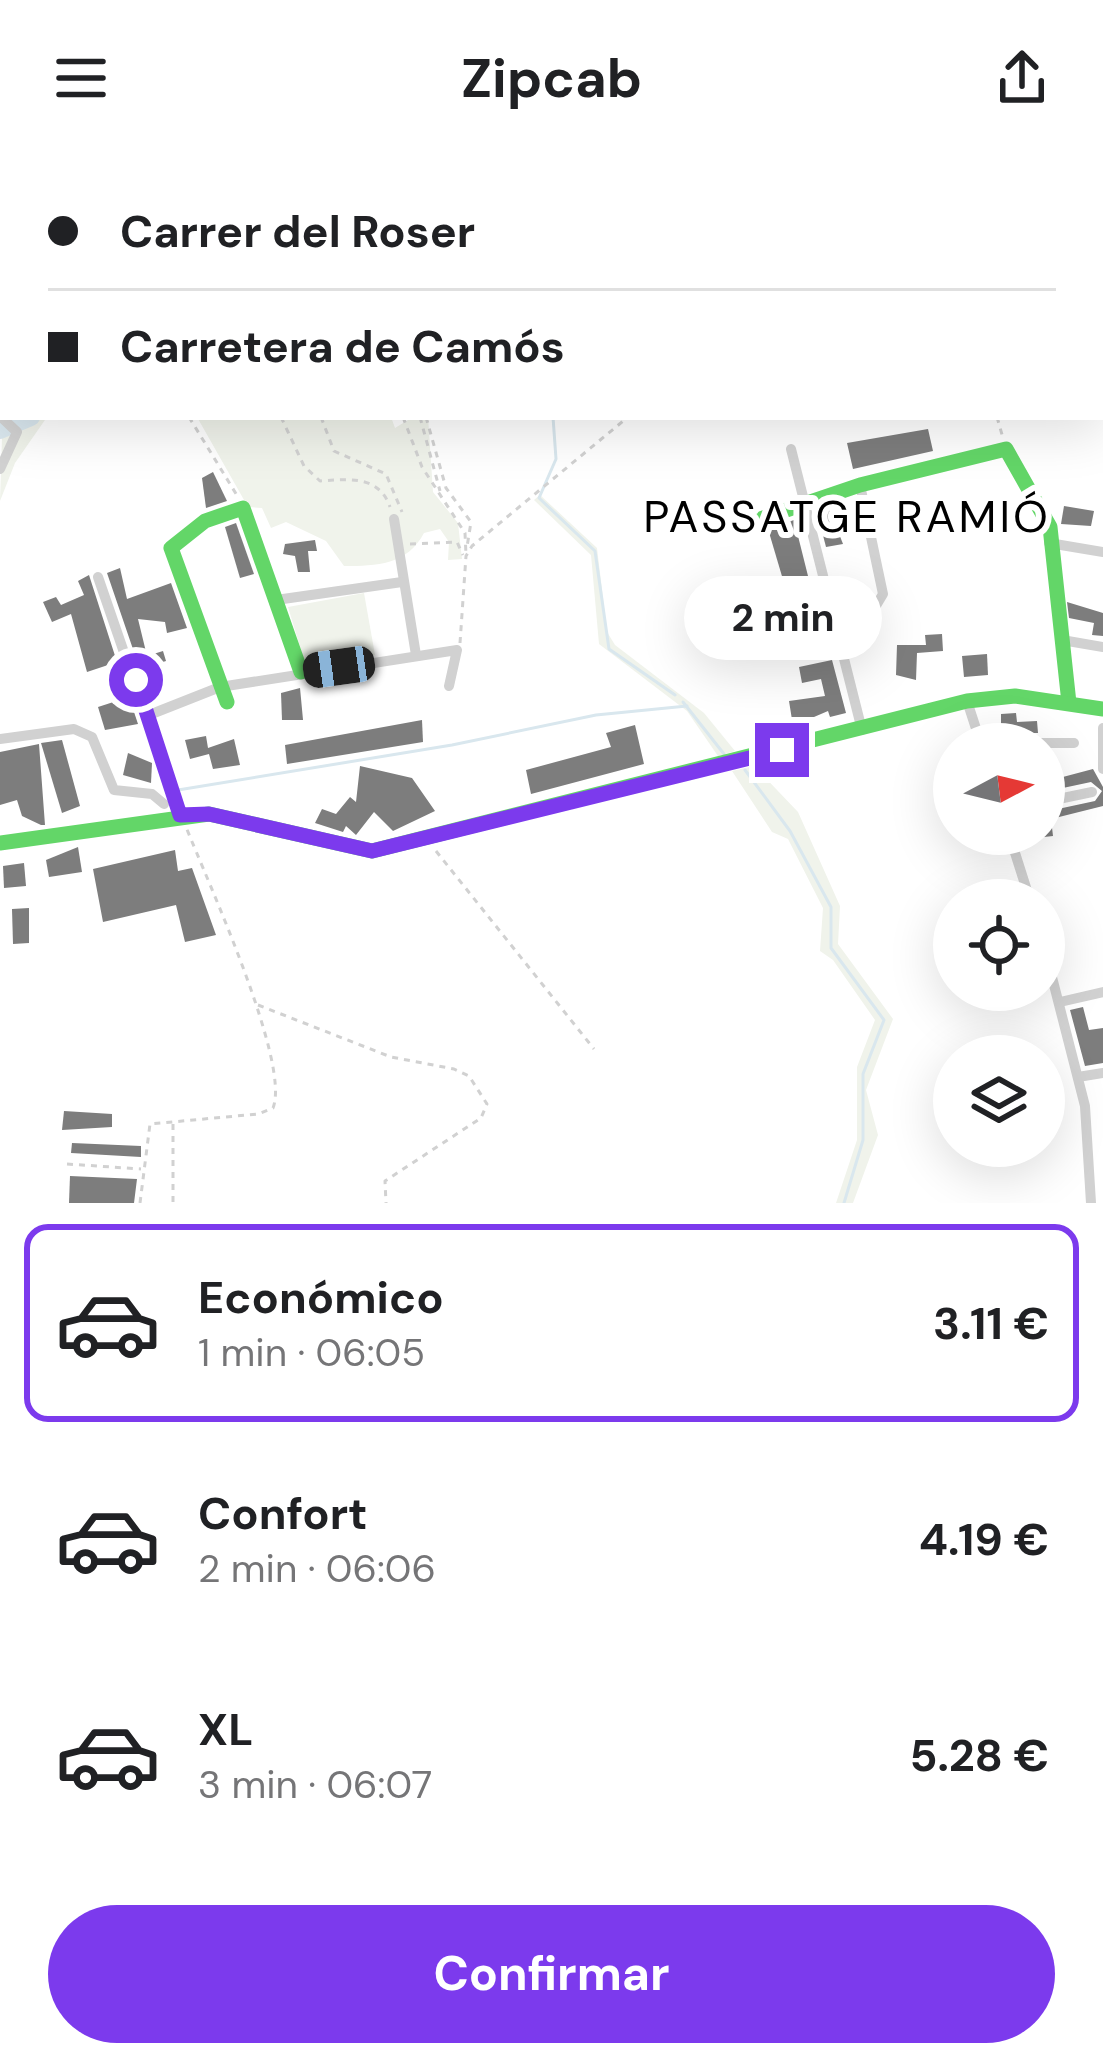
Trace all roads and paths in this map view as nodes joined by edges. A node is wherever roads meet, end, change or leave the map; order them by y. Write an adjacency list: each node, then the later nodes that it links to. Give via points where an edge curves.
1 (5, 420): 12 (street, via 16,428)
2 (191, 420): 16 (path)
3 (282, 420): 17 (path, via 320,481 365,479 386,494)
4 (322, 420): 21 (path, via 334,451 386,474 409,544 457,542)
5 (404, 420): 14 (path)
6 (424, 420): 21 (path, via 446,488 472,522)
7 (424, 420): 14 (path)
8 (625, 420): 21 (path)
9 (998, 420): 11 (path)
10 (791, 449): 15 (street)
11 (1006, 449): 13 (street); 19 (street, via 1047,515)
12 (0, 469)
13 (860, 485): 15 (street); 25 (street, via 883,594 874,609)
14 (442, 497): 21 (path, via 465,533)
15 (805, 506): 18 (street); 25 (street)
16 (243, 508): 24 (street); 32 (street, via 205,521 171,548)
17 (394, 519): 23 (street)
18 (757, 520)
19 (1049, 543): 20 (street); 26 (street)
20 (1103, 553)
21 (466, 558): 28 (path)
22 (98, 577): 36 (street)
23 (402, 581): 24 (street); 29 (street)
24 (276, 600): 30 (street)
25 (834, 620): 39 (street)
26 (1062, 640): 27 (street); 34 (street)
27 (1103, 646)
28 (457, 650): 29 (street); 31 (street)
29 (416, 655): 30 (street)
30 (301, 672): 32 (street)
31 (449, 686)
32 (223, 694): 36 (street)
33 (967, 701): 34 (street); 37 (street); 39 (street)
34 (1069, 703): 35 (street)
35 (1103, 709)
36 (148, 715): 46 (street)
37 (974, 723)
38 (1103, 728): 43 (street)
39 (862, 730): 47 (street)
40 (0, 739): 46 (street, via 74,729 92,737 114,790 152,794)
41 (1065, 743): 42 (street)
42 (1073, 743)
43 (1103, 769)
44 (1092, 792): 45 (street)
45 (1065, 798)
46 (174, 808): 47 (street, via 372,851); 48 (street); 51 (path)
47 (430, 838): 53 (path)
48 (2, 843)
49 (1103, 992): 50 (street)
50 (1065, 1001)
51 (257, 1005): 56 (path, via 274,1071 273,1108); 64 (path, via 391,1057 454,1069 480,1089 487,1104 481,1118 386,1180)
52 (1062, 1011): 55 (street)
53 (594, 1048)
54 (1103, 1072): 55 (street)
55 (1078, 1077): 57 (street)
56 (173, 1122): 61 (path, via 145,1129); 63 (path)
57 (1089, 1132): 58 (street); 60 (street)
58 (1103, 1132)
59 (67, 1164): 61 (path)
60 (1097, 1166): 65 (street)
61 (143, 1170): 62 (path)
62 (140, 1203)
63 (173, 1203)
64 (386, 1203)
65 (1091, 1203)

